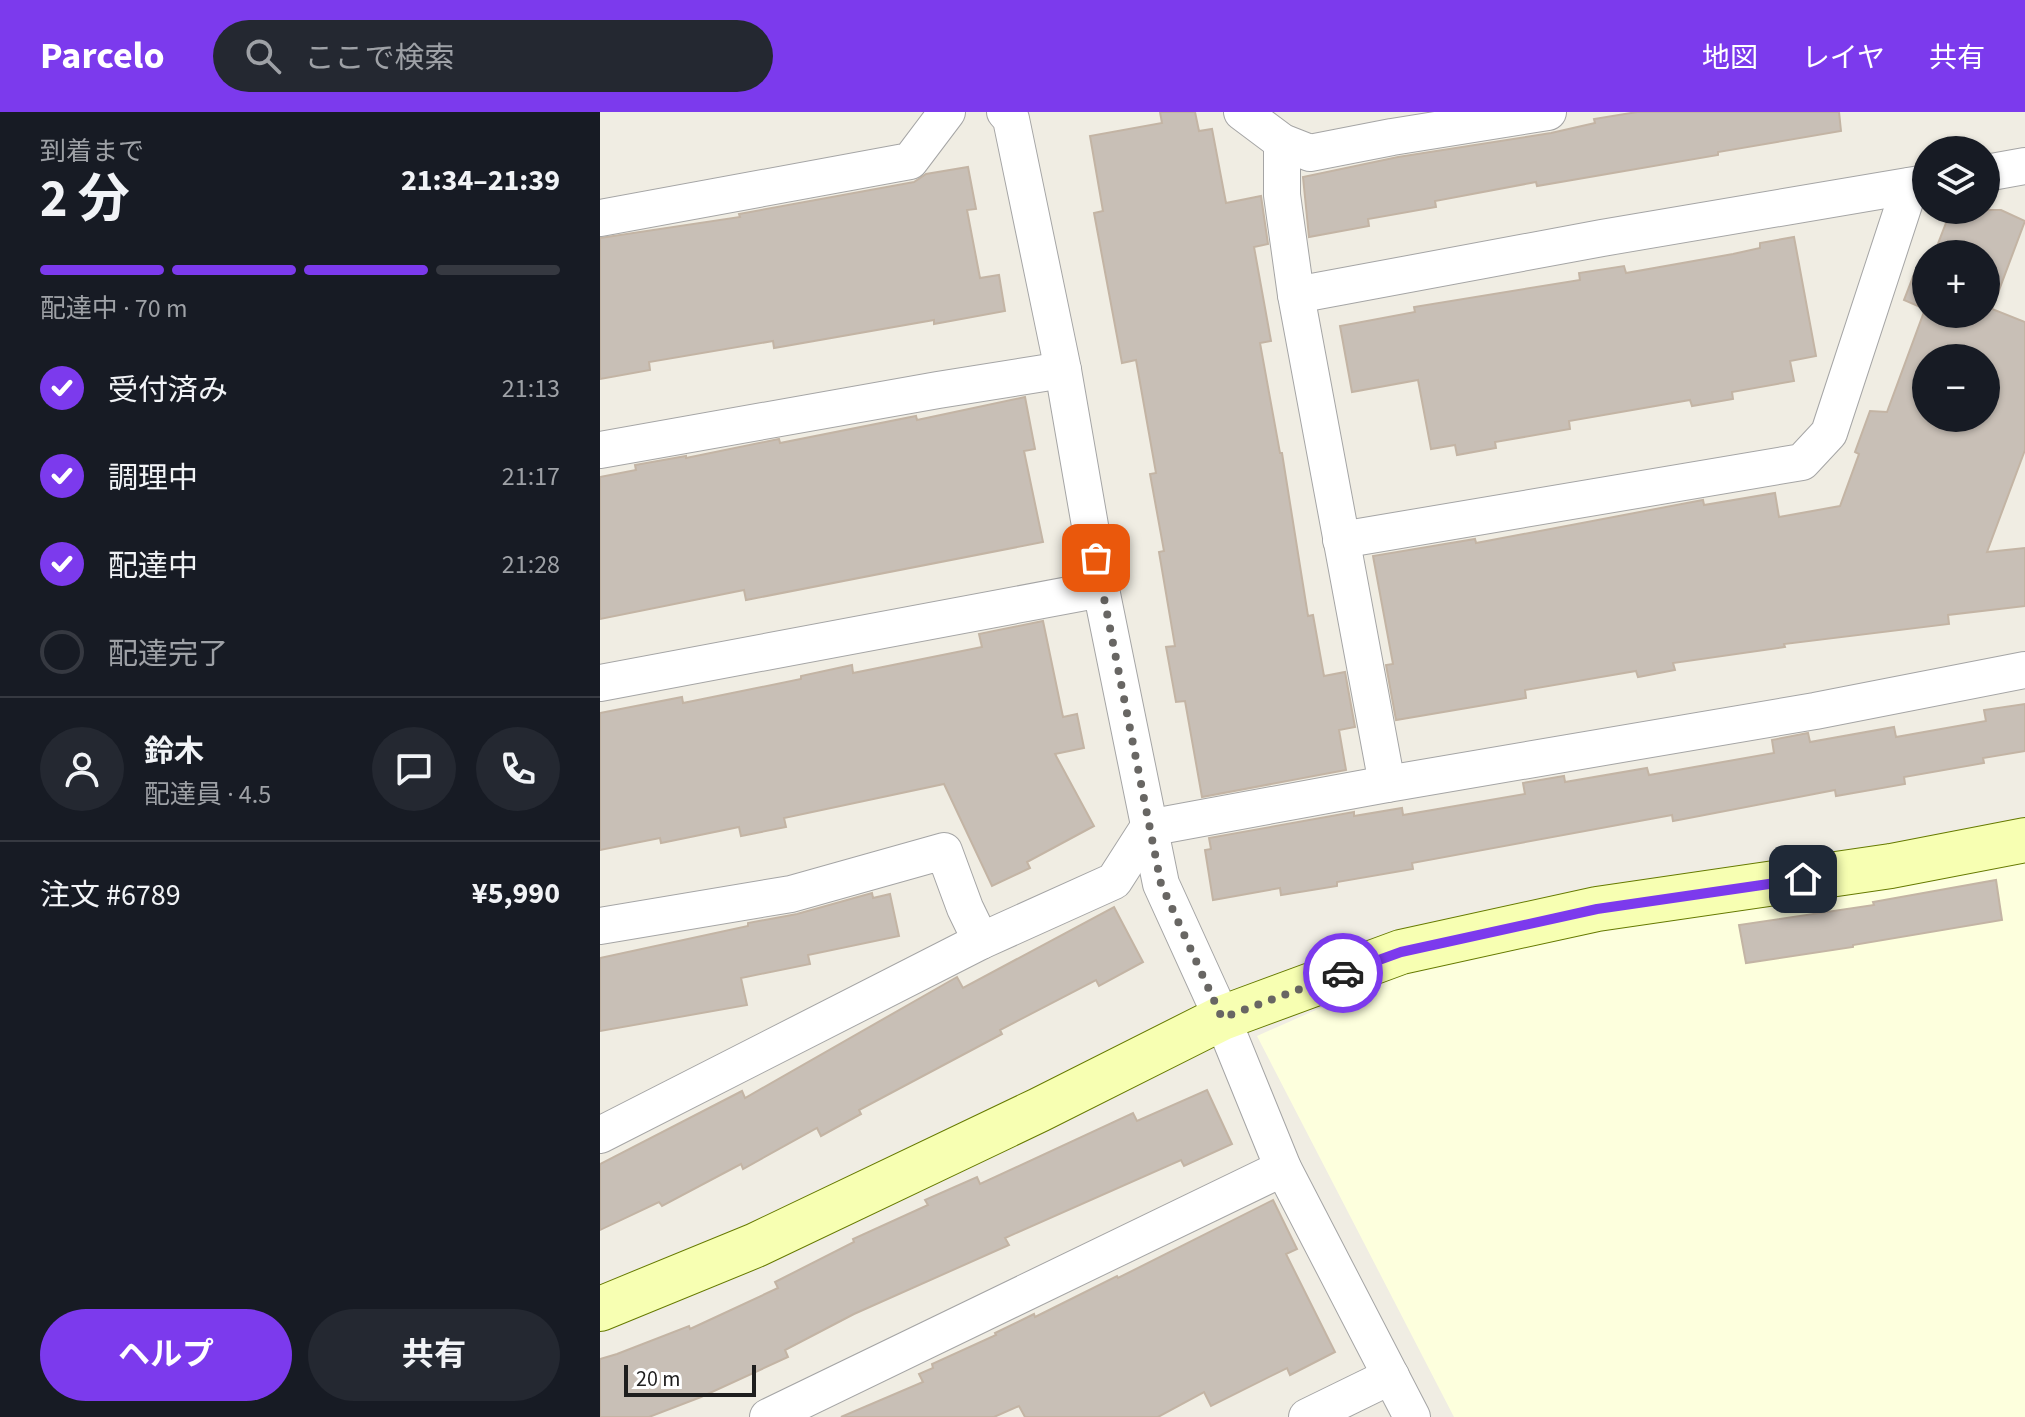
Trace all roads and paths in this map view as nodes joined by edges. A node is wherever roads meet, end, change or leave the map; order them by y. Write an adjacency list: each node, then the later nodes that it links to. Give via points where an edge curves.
1 (947, 112): 10 (street, via 910,161)
2 (1005, 112): 12 (street, via 1011,119)
3 (1242, 112): 5 (street)
4 (1548, 112): 5 (street, via 1310,153)
5 (1282, 142): 11 (street, via 1282,195)
6 (2025, 166): 7 (street)
7 (2000, 170)
8 (1912, 186): 11 (street)
9 (1912, 202): 14 (street, via 1829,433 1802,462)
10 (600, 218)
11 (1296, 295): 14 (street)
12 (1063, 370): 13 (street); 15 (street)
13 (600, 450)
14 (1341, 540): 18 (street)
15 (1101, 589): 17 (street); 19 (street)
16 (2025, 670): 18 (street)
17 (600, 683)
18 (1387, 784): 19 (street)
19 (1148, 828): 22 (street, via 1114,881); 23 (street, via 1161,884)
20 (2025, 840): 23 (street, via 1891,866 1597,909 1401,952)
21 (600, 926): 22 (street, via 791,894 944,851)
22 (981, 941): 24 (street)
23 (1222, 1018): 25 (street); 26 (street, via 770,1239)
24 (600, 1135)
25 (1283, 1168): 27 (street); 28 (street)
26 (600, 1309)
27 (1391, 1376): 29 (street); 30 (street)
28 (768, 1417)
29 (1307, 1417)
30 (1412, 1417)

